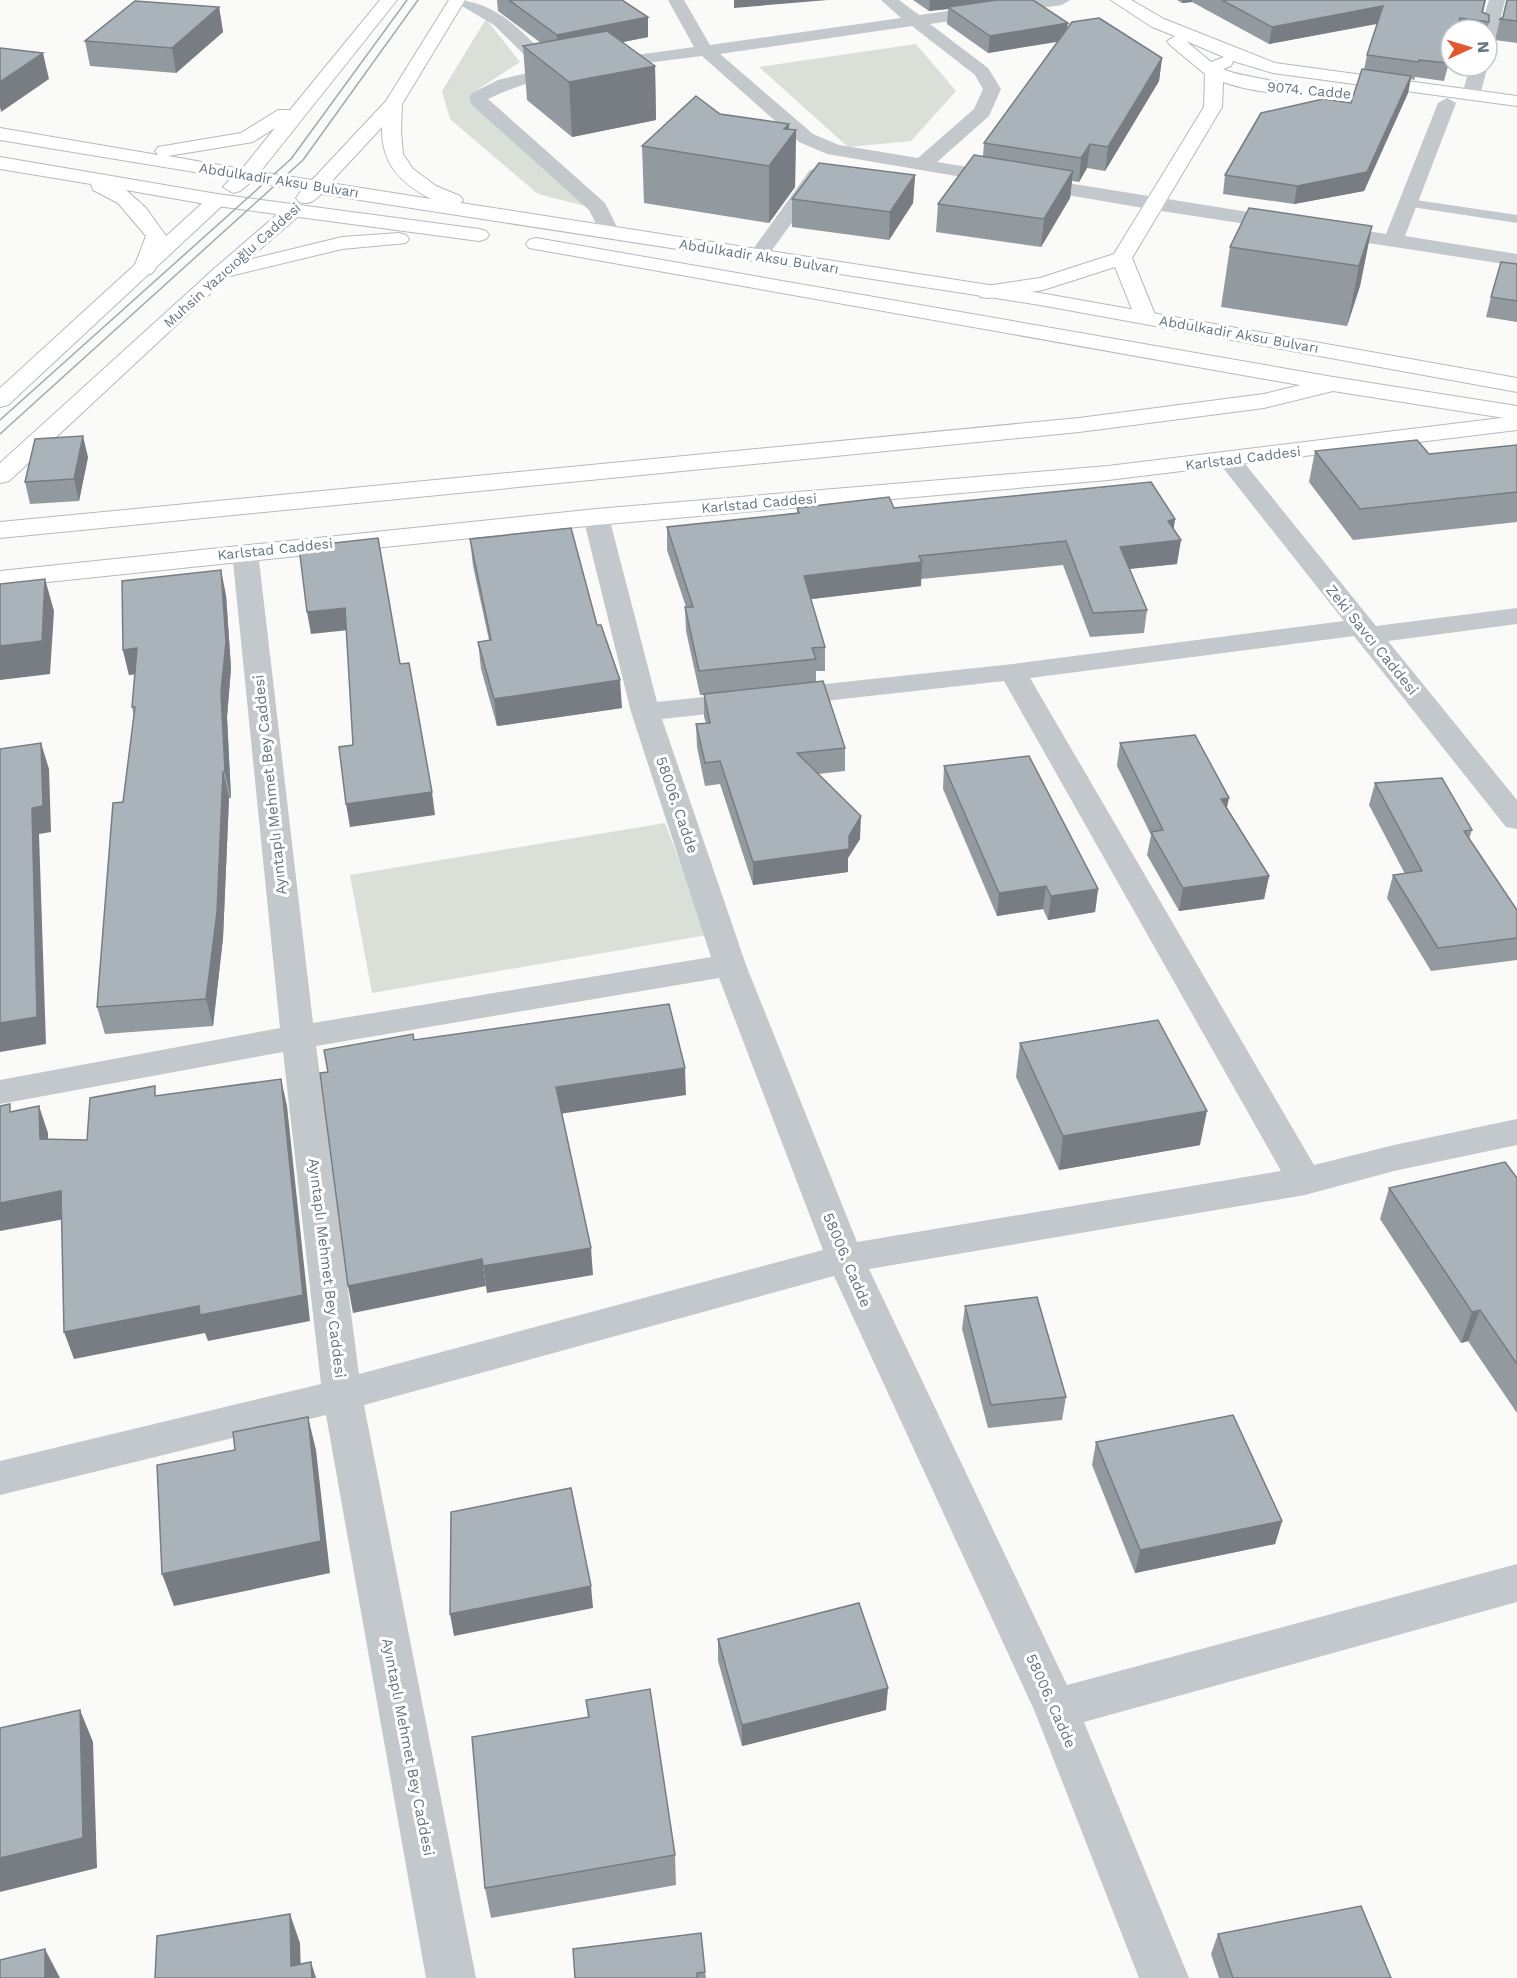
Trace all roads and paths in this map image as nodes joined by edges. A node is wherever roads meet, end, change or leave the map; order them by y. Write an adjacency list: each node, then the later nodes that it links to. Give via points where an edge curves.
1 (390, 0): 18 (main road)
2 (458, 0): 14 (street, via 500,21); 22 (main road, Muhsin Yazıcıoğlu Caddesi)
3 (676, 0): 11 (street)
4 (889, 0): 9 (street)
5 (1062, 0): 9 (street)
6 (1119, 0): 10 (main road, 9074. Cadde)
7 (1497, 0): 8 (street)
8 (1492, 18)
9 (919, 22): 11 (street); 29 (street, via 982,72 992,89 982,112)
10 (1158, 23): 12 (main road, 9074. Cadde); 15 (main road, 9074. Cadde, via 1191,57)
11 (704, 49): 14 (street); 26 (street, via 806,138)
12 (1249, 61): 13 (main road, 9074. Cadde); 15 (main road, via 1220,63)
13 (1273, 68): 17 (main road, via 1275,78); 19 (main road, 9074. Cadde)
14 (553, 72): 39 (street, via 489,90 478,97 480,104 598,207)
15 (1213, 72): 17 (main road, 9074. Cadde, via 1221,78); 23 (main road)
16 (1476, 78): 19 (street)
17 (1260, 86): 21 (main road, 9074. Cadde); 23 (main road)
18 (315, 90): 27 (main road, via 268,127 246,138 173,151); 31 (main road)
19 (1471, 95): 20 (main road, 9074. Cadde)
20 (1517, 101)
21 (1447, 103): 24 (main road, 9074. Cadde); 35 (street)
22 (393, 104): 32 (main road, Muhsin Yazıcıoğlu Caddesi); 38 (main road, via 396,159 413,178 442,197)
23 (1213, 107): 34 (main road)
24 (1517, 112)
25 (0, 134): 27 (main road, Abdulkadir Aksu Bulvarı)
26 (834, 150): 29 (street); 42 (street)
27 (104, 151): 31 (main road, Abdulkadir Aksu Bulvarı)
28 (0, 163): 30 (main road, Abdulkadir Aksu Bulvarı)
29 (922, 165): 34 (street)
30 (61, 173): 33 (main road, Abdulkadir Aksu Bulvarı); 45 (main road, via 105,187 128,200 143,215 156,236)
31 (247, 175): 32 (main road, Abdulkadir Aksu Bulvarı); 33 (main road)
32 (317, 187): 36 (main road, Muhsin Yazıcıoğlu Caddesi); 38 (main road, Abdulkadir Aksu Bulvarı)
33 (217, 200): 36 (main road, Abdulkadir Aksu Bulvarı); 45 (main road)
34 (1155, 204): 41 (street); 43 (main road)
35 (1409, 204): 37 (lane); 41 (street)
36 (294, 210): 40 (main road, Abdulkadir Aksu Bulvarı); 46 (main road, Muhsin Yazıcıoğlu Caddesi)
37 (1517, 219)
38 (527, 220): 39 (main road, Abdulkadir Aksu Bulvarı)
39 (610, 233): 42 (main road, Abdulkadir Aksu Bulvarı)
40 (504, 239): 46 (main road, via 382,239 342,243); 49 (main road, Abdulkadir Aksu Bulvarı)
41 (1393, 241): 44 (street)
42 (758, 256): 47 (main road, Abdulkadir Aksu Bulvarı)
43 (1122, 258): 47 (main road, via 1042,284); 48 (main road)
44 (1517, 260)
45 (144, 270): 51 (main road)
46 (222, 272): 55 (main road, Muhsin Yazıcıoğlu Caddesi)
47 (988, 292): 48 (main road, Abdulkadir Aksu Bulvarı)
48 (1145, 317): 50 (main road, Abdulkadir Aksu Bulvarı)
49 (1333, 384): 52 (main road, Abdulkadir Aksu Bulvarı); 57 (main road, via 1264,401 1079,425)
50 (1517, 385)
51 (0, 400)
52 (1517, 413)
53 (1517, 423): 54 (main road, Karlstad Caddesi)
54 (1228, 459): 56 (main road, Karlstad Caddesi); 61 (street, Zeki Savcı Caddesi)
55 (0, 476)
56 (596, 517): 58 (main road, Karlstad Caddesi); 63 (street, 58006. Cadde)
57 (0, 530)
58 (244, 552): 59 (main road, Karlstad Caddesi); 66 (street, Ayıntaplı Mehmet Bey Caddesi)
59 (0, 579)
60 (1517, 616): 61 (street)
61 (1364, 631): 62 (street); 64 (street, Zeki Savcı Caddesi)
62 (1013, 672): 63 (street); 69 (street)
63 (645, 712): 65 (street, 58006. Cadde)
64 (1517, 820)
65 (730, 964): 66 (street); 70 (street, 58006. Cadde)
66 (298, 1037): 67 (street); 71 (street, Ayıntaplı Mehmet Bey Caddesi)
67 (0, 1092)
68 (1517, 1132): 69 (street)
69 (1305, 1181): 70 (street)
70 (844, 1259): 71 (street); 74 (street, 58006. Cadde)
71 (342, 1395): 72 (street); 75 (street, Ayıntaplı Mehmet Bey Caddesi)
72 (0, 1478)
73 (1517, 1583): 74 (street)
74 (1056, 1709): 76 (street, 58006. Cadde)
75 (451, 1978)
76 (1164, 1978)

